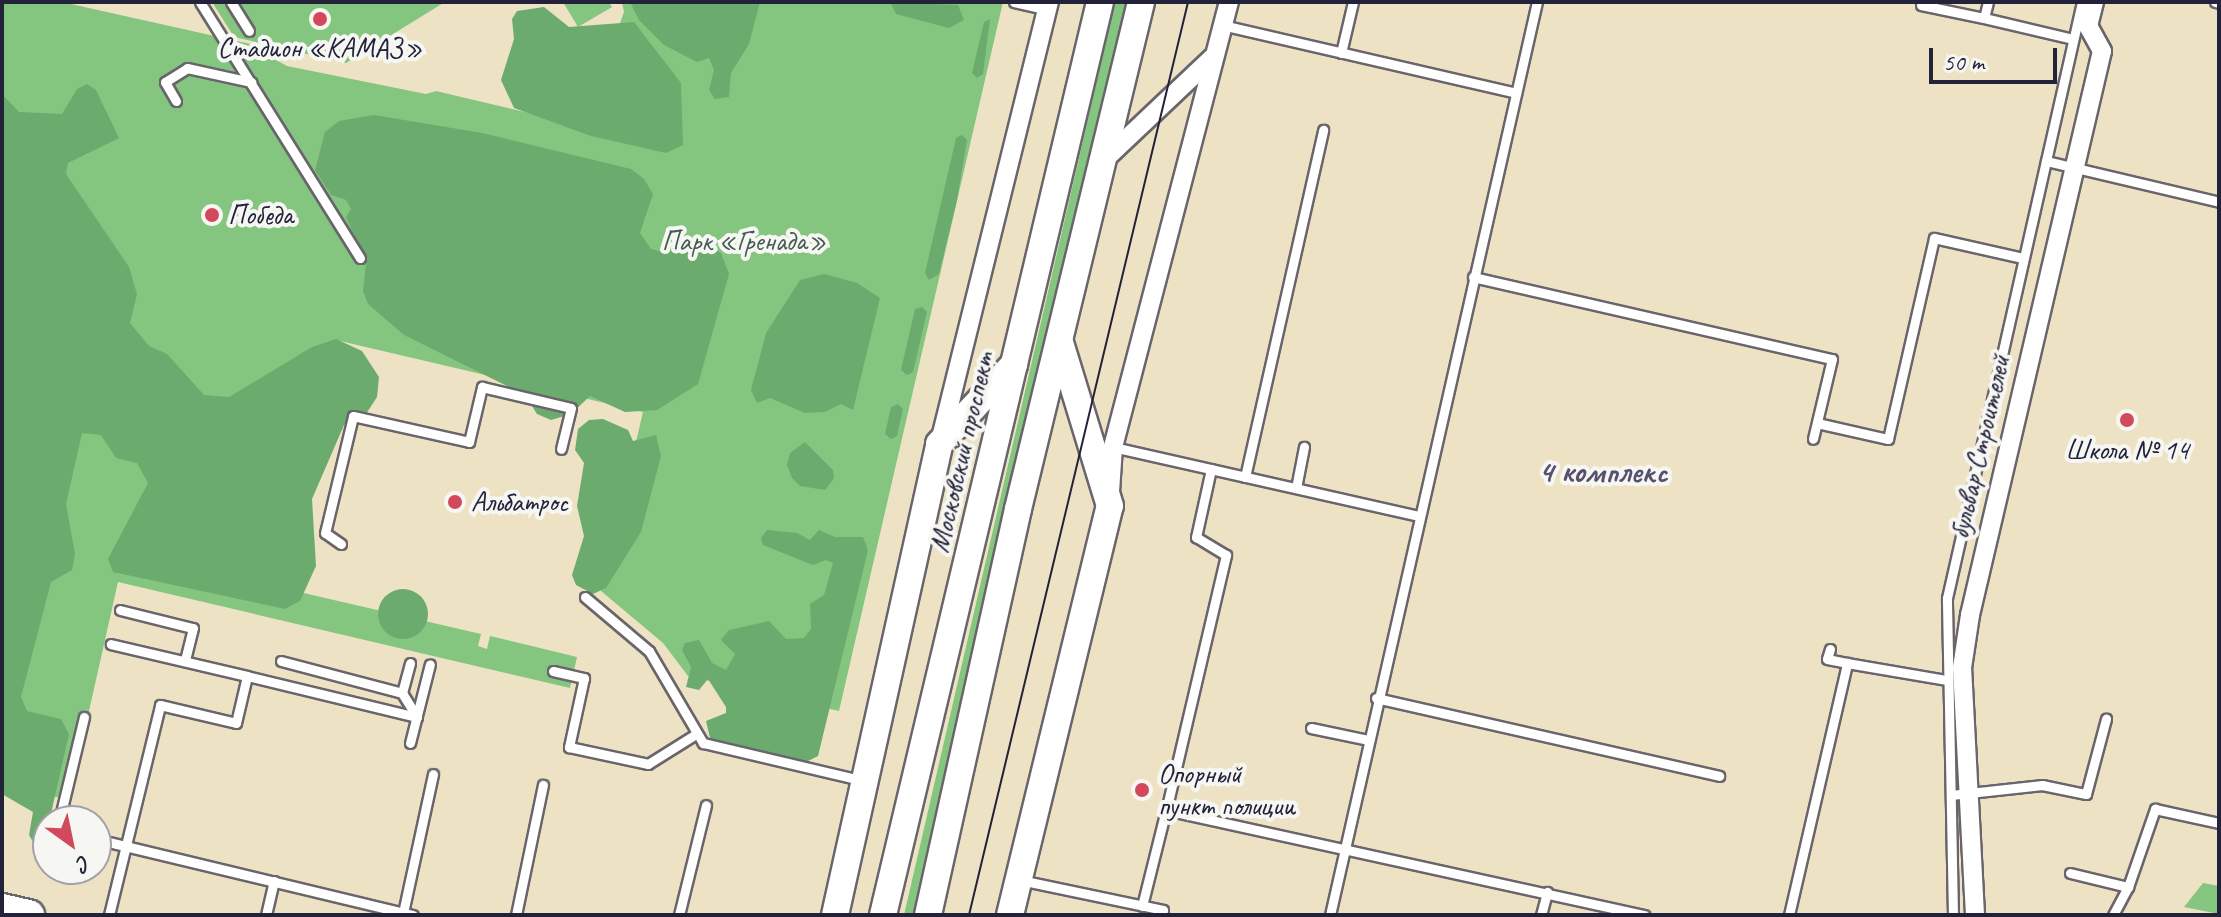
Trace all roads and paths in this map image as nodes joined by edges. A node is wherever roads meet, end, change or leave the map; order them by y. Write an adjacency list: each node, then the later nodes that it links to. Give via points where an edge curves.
1 (200, 2): 20 (lane)
2 (231, 2): 16 (lane)
3 (1014, 2): 13 (lane)
4 (1100, 2): 34 (main road, Московский проспект)
5 (1141, 2): 25 (main road)
6 (1229, 2): 15 (street)
7 (1353, 2): 18 (lane)
8 (1537, 2): 21 (lane)
9 (1988, 2): 14 (lane)
10 (2082, 2): 17 (lane)
11 (2094, 2): 26 (street, бульвар Строителей, via 2088,26 2102,51)
12 (1921, 5): 14 (lane)
13 (1048, 6): 37 (street)
14 (1984, 18): 17 (lane)
15 (1222, 25): 18 (lane); 19 (street)
16 (249, 31)
17 (2073, 39): 24 (lane)
18 (1341, 53): 21 (lane)
19 (1213, 57): 25 (street); 38 (street)
20 (251, 82): 22 (lane, via 187,68 165,82); 28 (lane)
21 (1516, 93): 30 (lane)
22 (176, 101)
23 (1323, 130): 42 (lane)
24 (2046, 161): 26 (lane); 29 (lane)
25 (1101, 163): 33 (main road)
26 (2075, 168): 27 (lane); 72 (street, бульвар Строителей, via 1970,615 1962,668)
27 (2219, 202)
28 (360, 258)
29 (2023, 258): 35 (lane, via 1934,238 1888,439); 58 (lane, via 1947,598)
30 (1473, 277): 32 (lane); 35 (lane, via 1832,359)
31 (1453, 315): 32 (lane)
32 (1464, 317): 45 (lane)
33 (1060, 342): 44 (main road); 95 (main road)
34 (1016, 362): 37 (main road); 94 (main road, Московский проспект)
35 (1817, 423): 36 (lane)
36 (1813, 439)
37 (939, 444): 70 (main road)
38 (1113, 447): 41 (lane); 44 (street)
39 (1304, 447): 43 (lane)
40 (561, 449): 46 (lane, via 571,408 482,387 469,442 353,416 325,533)
41 (1211, 469): 42 (lane); 75 (lane, via 1196,537 1226,555)
42 (1245, 477): 43 (lane)
43 (1296, 488): 45 (lane)
44 (1110, 506): 81 (main road)
45 (1418, 516): 60 (lane)
46 (341, 544)
47 (585, 597): 65 (lane, via 649,651)
48 (120, 610): 51 (lane, via 193,628)
49 (111, 644): 51 (lane)
50 (1830, 649): 54 (lane, via 1827,659)
51 (185, 661): 57 (lane)
52 (281, 661): 59 (lane)
53 (410, 663): 59 (lane)
54 (1847, 663): 58 (lane); 101 (lane)
55 (430, 664): 62 (lane)
56 (553, 671): 65 (lane, via 584,678 569,747 648,764)
57 (247, 676): 62 (lane); 78 (lane, via 236,723 160,705)
58 (1946, 680): 72 (lane)
59 (402, 693): 62 (lane)
60 (1376, 698): 66 (lane); 69 (lane)
61 (84, 717): 73 (lane)
62 (417, 717): 67 (lane)
63 (2106, 719): 72 (lane, via 2086,794 2042,785)
64 (1311, 728): 66 (lane)
65 (696, 734): 70 (lane, via 711,748)
66 (1368, 740): 79 (lane)
67 (410, 743)
68 (433, 774): 87 (lane)
69 (1719, 776)
70 (868, 781): 93 (main road)
71 (543, 785): 91 (lane)
72 (1959, 795): 102 (lane); 103 (street, бульвар Строителей)
73 (63, 805)
74 (706, 805): 92 (lane)
75 (1166, 810): 79 (lane); 86 (lane)
76 (2219, 823): 83 (lane, via 2155,809)
77 (112, 843): 78 (lane)
78 (126, 846): 82 (lane); 89 (lane)
79 (1346, 846): 84 (lane); 98 (lane)
80 (2070, 873): 83 (lane)
81 (1017, 879): 86 (lane); 96 (main road)
82 (274, 881): 87 (lane); 90 (lane)
83 (2128, 887): 104 (lane)
84 (1547, 892): 99 (lane); 100 (lane)
85 (2, 909): 88 (main road)
86 (1147, 910): 97 (lane, via 1163,910)
87 (408, 914)
88 (29, 915)
89 (109, 915)
90 (266, 915)
91 (516, 915)
92 (679, 915)
93 (835, 915)
94 (883, 915)
95 (928, 915)
96 (1010, 915)
97 (1162, 915)
98 (1330, 915)
99 (1541, 915)
100 (1645, 915)
101 (1789, 915)
102 (1953, 915)
103 (1975, 915)
104 (2113, 915)

